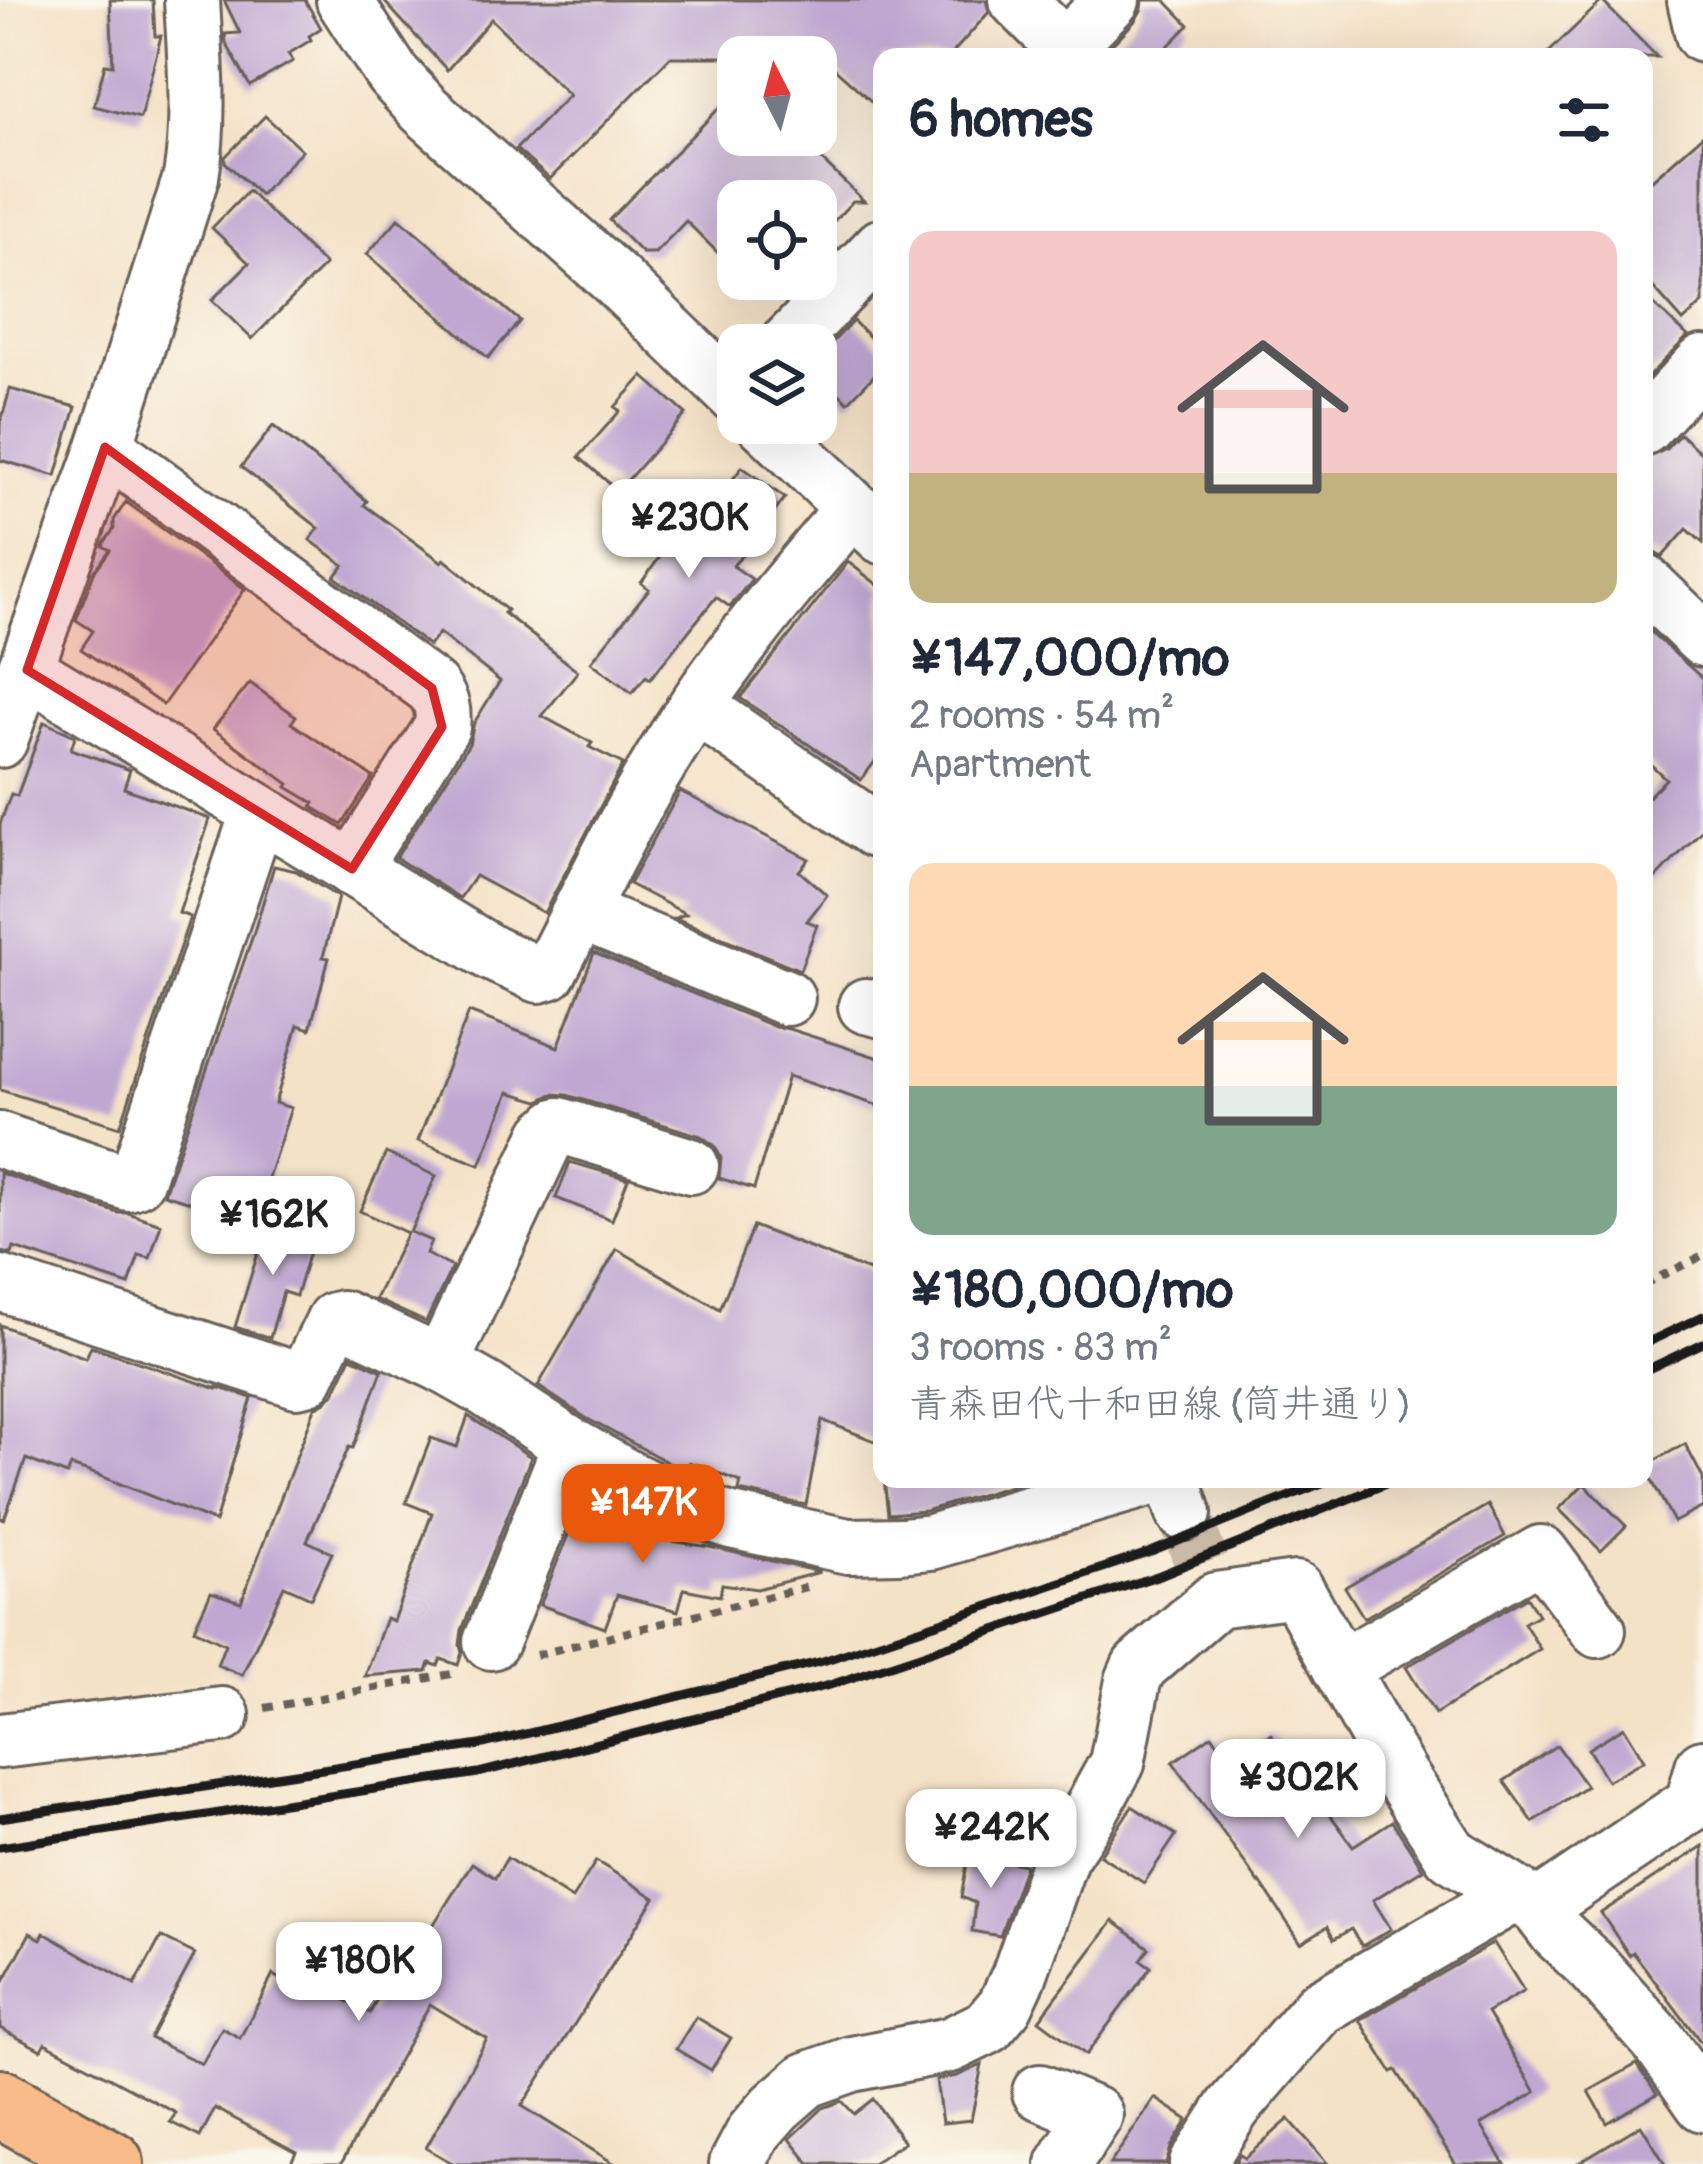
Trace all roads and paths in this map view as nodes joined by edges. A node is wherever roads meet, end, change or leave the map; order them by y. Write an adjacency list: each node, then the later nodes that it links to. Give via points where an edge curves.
1 (191, 0): 15 (street, via 191,177)
2 (344, 0): 12 (street, via 424,109)
3 (1017, 0): 7 (street)
4 (1112, 0): 8 (street)
5 (1694, 0): 6 (street)
6 (1703, 35)
7 (1056, 48)
8 (1067, 48)
9 (873, 262): 10 (street)
10 (808, 324)
11 (1703, 363): 13 (street)
12 (717, 376)
13 (1653, 413)
14 (786, 444): 16 (street)
15 (105, 447): 19 (street); 24 (street, via 439,696 442,727)
16 (868, 522): 20 (street, via 786,589)
17 (1653, 591): 18 (street)
18 (1703, 639)
19 (27, 670): 21 (street); 22 (street)
20 (696, 706): 23 (street); 25 (street)
21 (0, 740)
22 (258, 813): 24 (street); 27 (street, via 136,1180)
23 (873, 829)
24 (352, 869): 25 (street, via 538,976 549,971)
25 (581, 913): 26 (street)
26 (787, 998)
27 (0, 1140)
28 (691, 1166): 32 (street, via 559,1125)
29 (1703, 1256): 30 (path)
30 (1653, 1280)
31 (0, 1283): 32 (street, via 297,1380 306,1378 342,1318)
32 (441, 1364): 33 (street)
33 (570, 1445): 35 (street, via 680,1504); 37 (street)
34 (1168, 1490): 35 (street)
35 (875, 1547): 37 (path, via 831,1580)
36 (1598, 1630): 38 (street, via 1541,1553)
37 (493, 1657): 39 (path)
38 (1340, 1668): 42 (street, via 1450,1854); 46 (street, via 1296,1589 1212,1590 1139,1667 1117,1763 1061,1856 1005,2006 987,2027 950,2045 807,2080 765,2119)
39 (222, 1715): 40 (street)
40 (0, 1741)
41 (1703, 1767): 42 (street, via 1693,1803)
42 (1526, 1901): 44 (street, via 1595,1969); 49 (street, via 1319,2008 1233,2108)
43 (1040, 2092): 48 (street, via 1095,2115)
44 (1701, 2097)
45 (0, 2103): 47 (main road)
46 (738, 2163)
47 (110, 2164)
48 (1064, 2164)
49 (1197, 2164)

